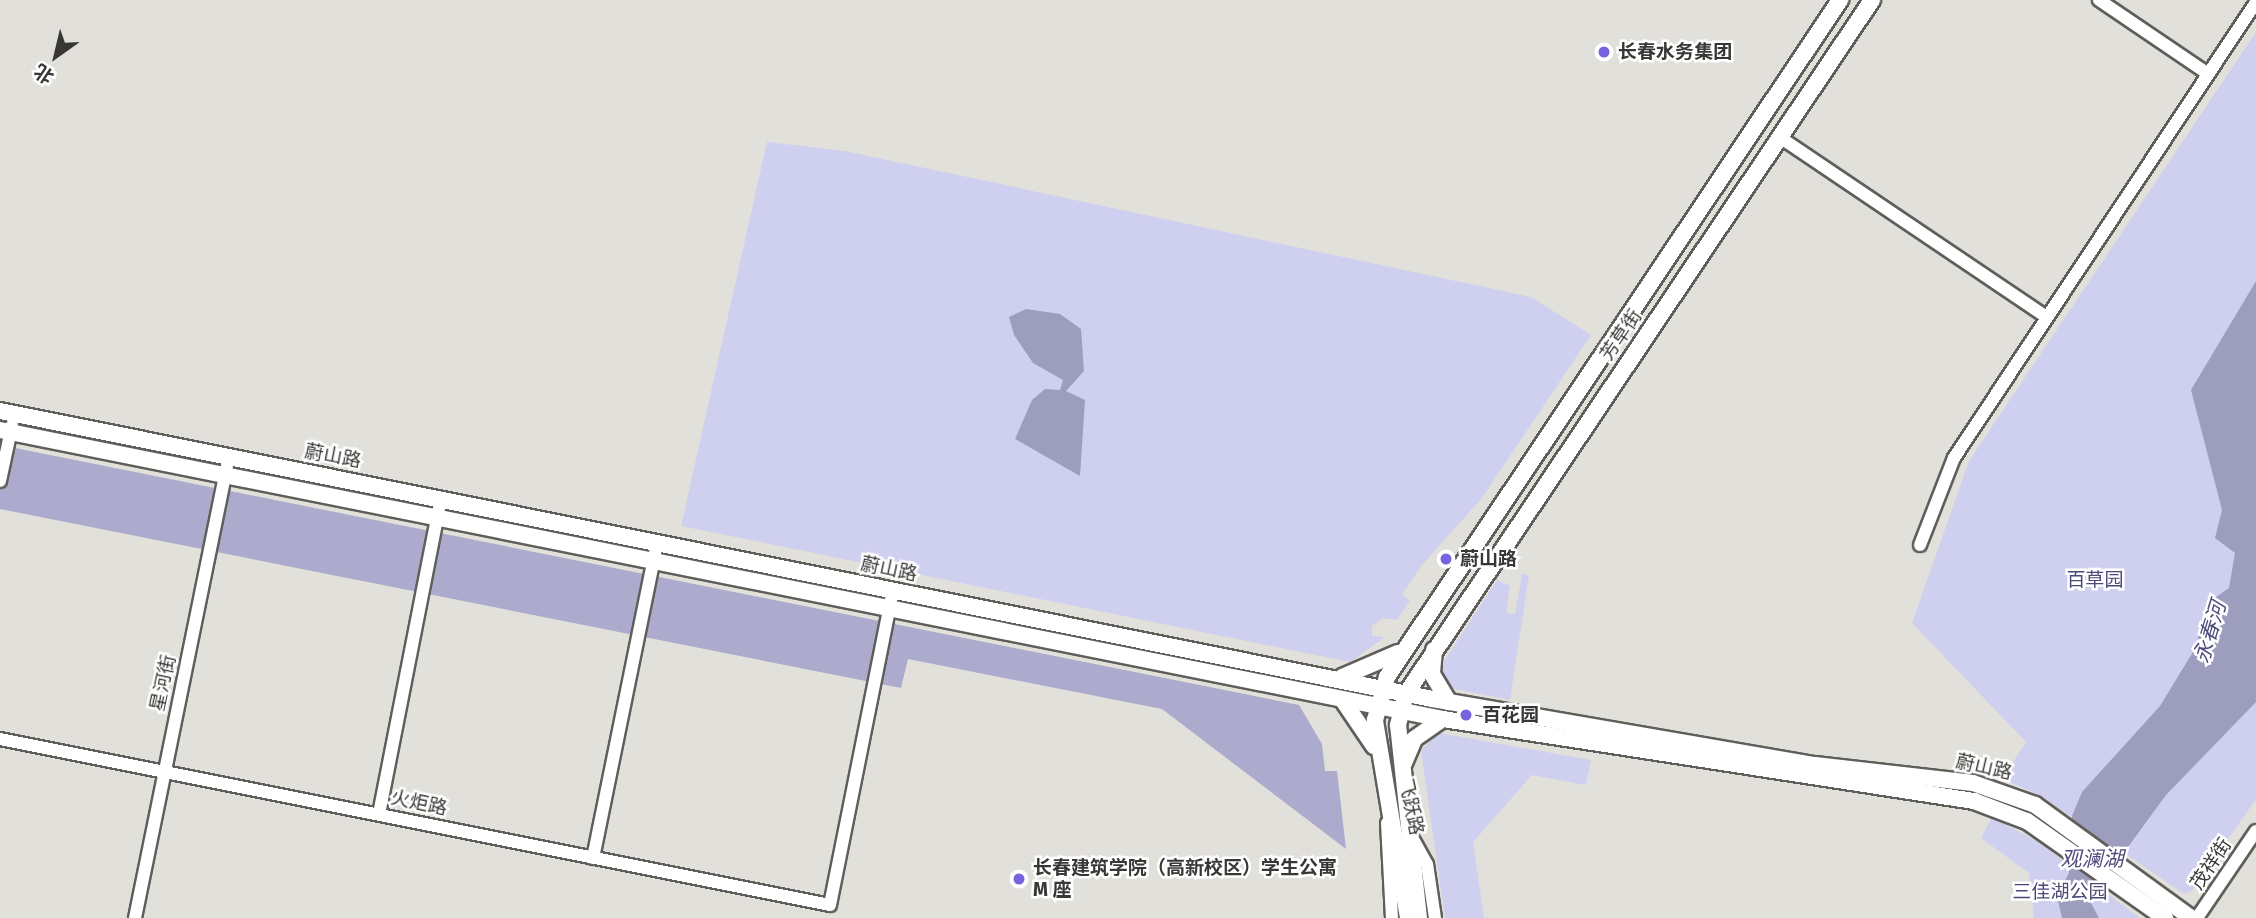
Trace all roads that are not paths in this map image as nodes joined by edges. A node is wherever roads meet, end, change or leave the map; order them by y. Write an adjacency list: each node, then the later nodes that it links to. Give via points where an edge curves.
1 (1840, 0): 14 (main road, 芳草街)
2 (1872, 0): 6 (main road, 芳草街)
3 (2099, 0): 5 (street)
4 (2256, 2): 5 (street)
5 (2207, 73): 7 (street)
6 (1781, 138): 7 (street); 16 (main road, 芳草街)
7 (2046, 317): 18 (street, via 1954,458)
8 (7, 413): 9 (street); 10 (main road, 蔚山路)
9 (5, 430): 11 (main road, 蔚山路); 12 (street)
10 (229, 456): 11 (street, 星河街); 13 (main road, 蔚山路)
11 (225, 474): 15 (main road, 蔚山路); 35 (street, 星河街)
12 (0, 481)
13 (442, 499): 15 (street); 17 (main road, 蔚山路)
14 (1496, 510): 16 (main road); 23 (main road, 芳草街)
15 (437, 517): 19 (main road, 蔚山路); 37 (street)
16 (1517, 524): 22 (main road, 芳草街)
17 (657, 542): 19 (street); 20 (main road, 蔚山路)
18 (1920, 545)
19 (653, 561): 21 (main road, 蔚山路); 40 (street)
20 (893, 591): 21 (street); 24 (main road, 蔚山路)
21 (890, 608): 27 (main road, 蔚山路); 40 (street, 火炬路, via 830,905)
22 (1435, 646): 26 (main road, 芳草街); 28 (main road, via 1432,674)
23 (1403, 650): 24 (main road, via 1361,674); 25 (main road, 芳草街)
24 (1332, 678): 25 (main road, 蔚山路)
25 (1381, 689): 26 (main road, 蔚山路); 29 (main road, 芳草街)
26 (1406, 694): 28 (main road, 蔚山路); 30 (main road, 飞跃路)
27 (1342, 699): 29 (main road, 蔚山路); 33 (main road)
28 (1449, 702): 47 (main road, 蔚山路, via 1815,765 1973,783 2006,792 2060,821)
29 (1376, 706): 30 (main road, 蔚山路); 33 (main road, 飞跃路)
30 (1401, 711): 31 (main road, 蔚山路); 34 (main road, 飞跃路)
31 (1443, 719): 34 (main road, via 1414,739); 46 (main road, 蔚山路, via 1974,801 2051,837)
32 (0, 739): 35 (street, 火炬路)
33 (1379, 756): 36 (main road, 飞跃路)
34 (1404, 762): 39 (main road, 飞跃路)
35 (164, 772): 37 (street, 火炬路); 41 (street, 星河街)
36 (1387, 805): 42 (street); 43 (main road, 飞跃路)
37 (379, 814): 40 (street, 火炬路)
38 (2256, 831): 48 (street, 茂祥街)
39 (1414, 841): 44 (main road, 飞跃路); 45 (street, via 1427,864)
40 (593, 858)
41 (135, 918)
42 (1392, 918)
43 (1408, 918)
44 (1419, 918)
45 (1435, 918)
46 (2165, 918)
47 (2191, 918)
48 (2197, 918)

